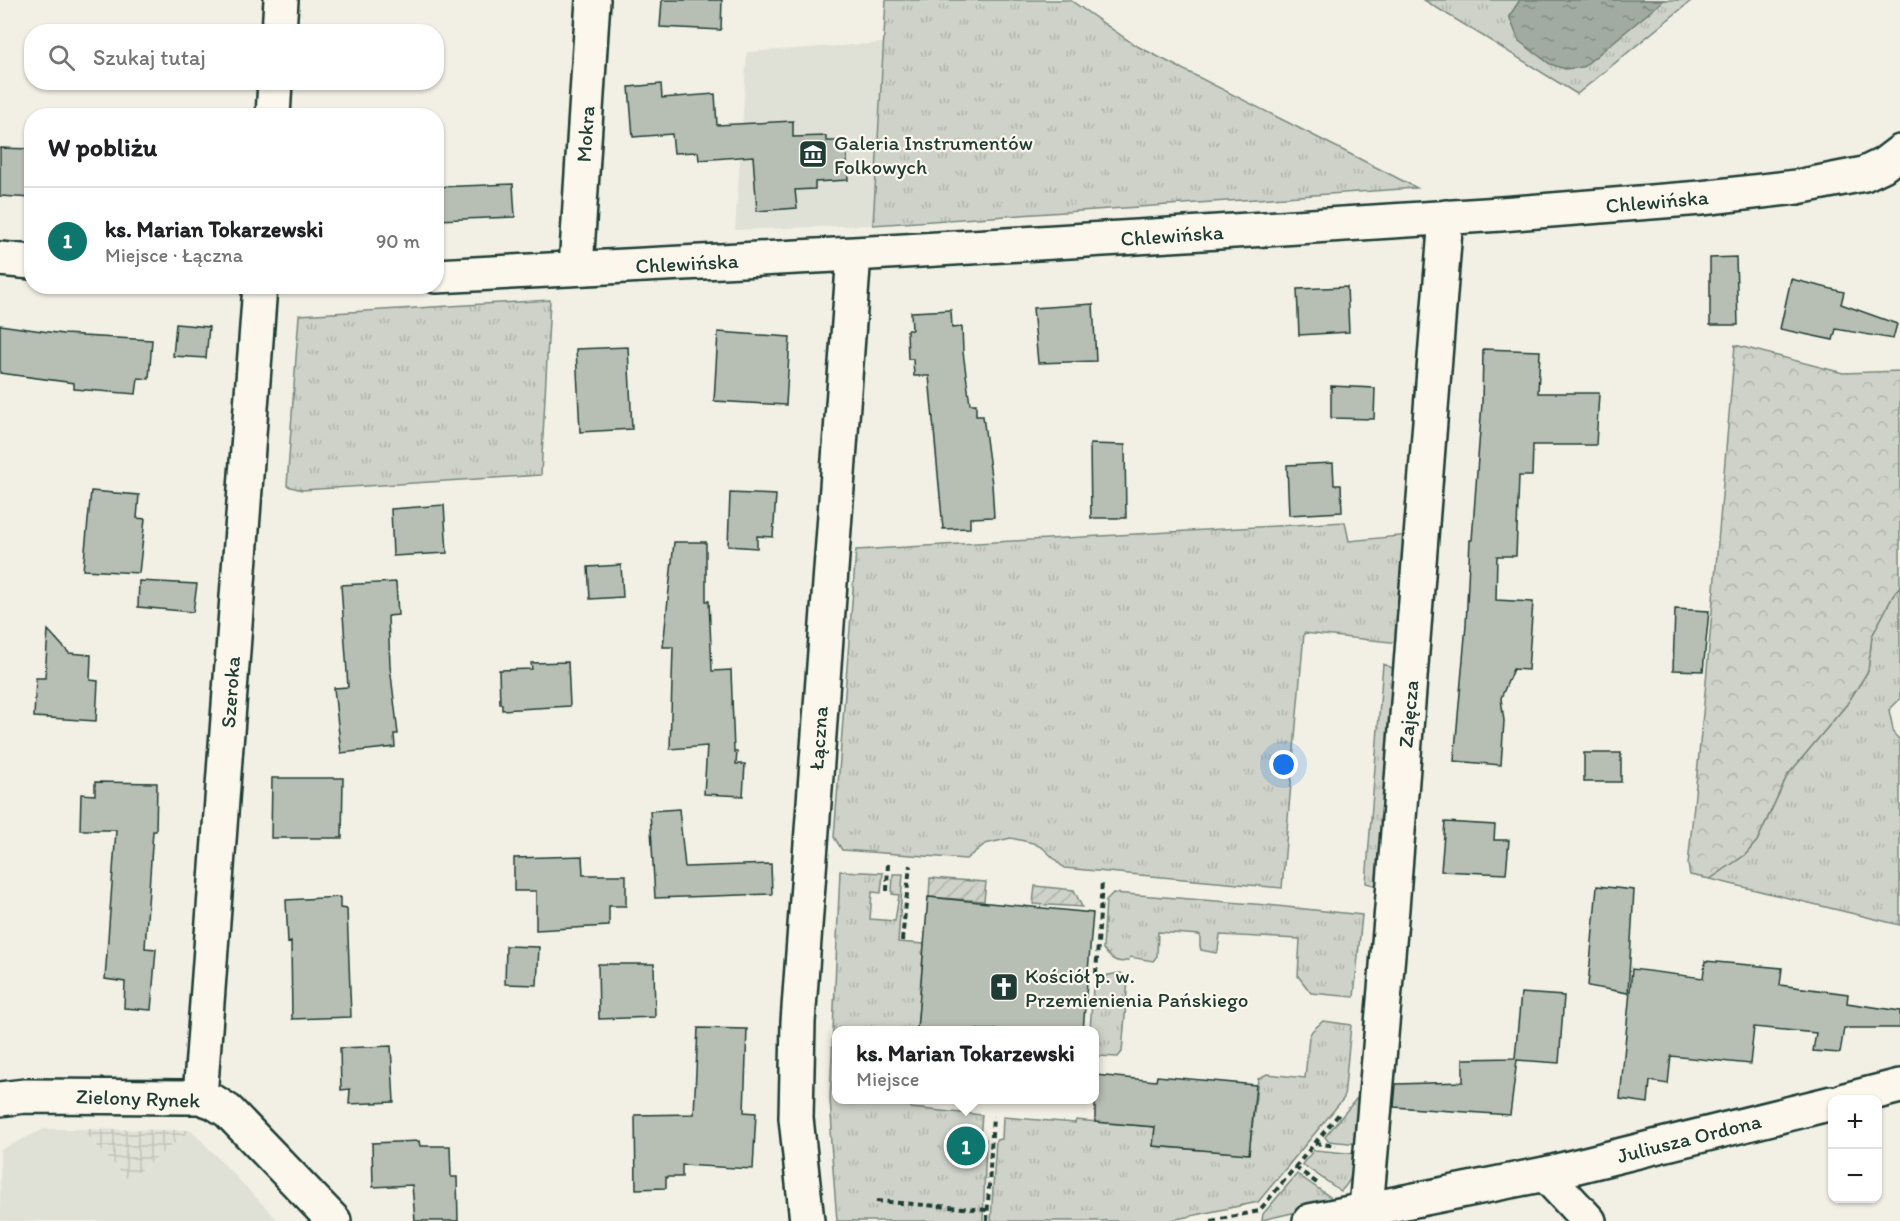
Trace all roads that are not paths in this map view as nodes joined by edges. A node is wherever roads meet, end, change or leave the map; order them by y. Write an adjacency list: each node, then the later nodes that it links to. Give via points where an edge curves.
1 (281, 0): 3 (street)
2 (593, 0): 11 (street, Mokra)
3 (280, 24)
4 (275, 90): 5 (street)
5 (273, 108)
6 (1894, 165): 7 (street, Chlewińska, via 1797,187)
7 (1446, 218): 8 (street, Chlewińska); 20 (street, Zajęcza)
8 (854, 254): 11 (street, Chlewińska); 22 (street, Łączna, via 798,1022 796,1118)
9 (0, 259): 10 (street)
10 (24, 261)
11 (576, 268): 12 (street, Chlewińska)
12 (444, 276)
13 (259, 294): 16 (street, Szeroka)
14 (1900, 1086): 15 (street)
15 (1865, 1095)
16 (200, 1097): 17 (street, Zielony Rynek); 21 (street, Zielony Rynek, via 228,1111)
17 (1, 1098)
18 (1828, 1104): 19 (street, Juliusza Ordona)
19 (1545, 1174): 20 (street, Juliusza Ordona); 24 (street)
20 (1366, 1209): 23 (street, Juliusza Ordona)
21 (334, 1221)
22 (807, 1221)
23 (1310, 1221)
24 (1588, 1221)

